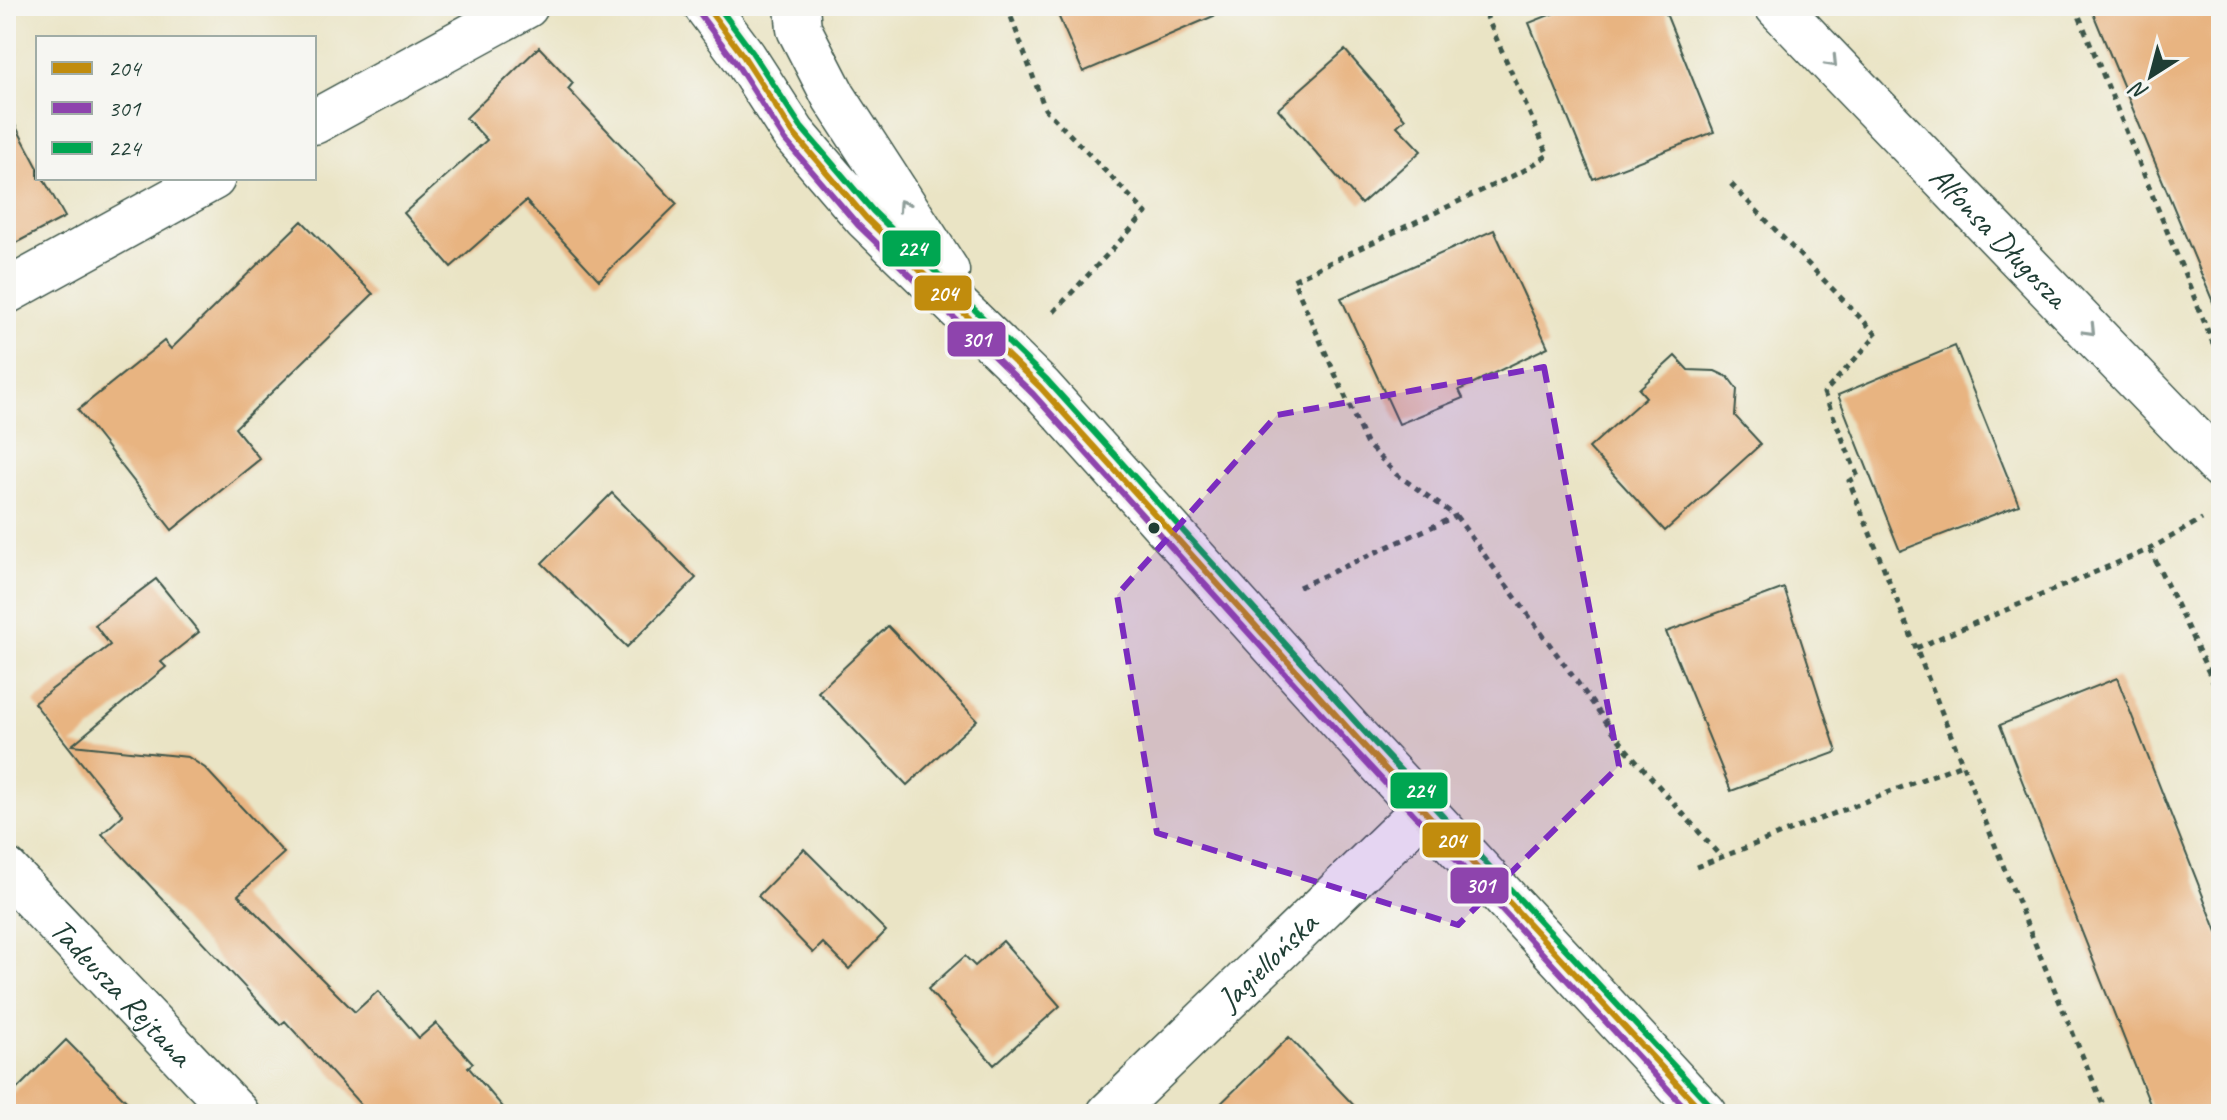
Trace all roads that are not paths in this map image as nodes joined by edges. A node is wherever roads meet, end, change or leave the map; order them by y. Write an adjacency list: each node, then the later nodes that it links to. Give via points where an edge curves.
1 (526, 6): 5 (street)
2 (706, 6): 8 (street, via 813,158 866,218)
3 (797, 6): 8 (street, one-way to 3, via 834,97 799,29)
4 (1777, 6): 9 (street, Alfonsa Długosza, one-way to 9)
5 (316, 121)
6 (209, 180): 7 (street)
7 (6, 292)
8 (993, 340): 10 (street)
9 (2221, 467)
10 (1424, 809): 13 (street, Jagiellońska); 14 (street)
11 (6, 870): 12 (street, Tadeusza Rejtana)
12 (237, 1114)
13 (1109, 1114)
14 (1705, 1114)

